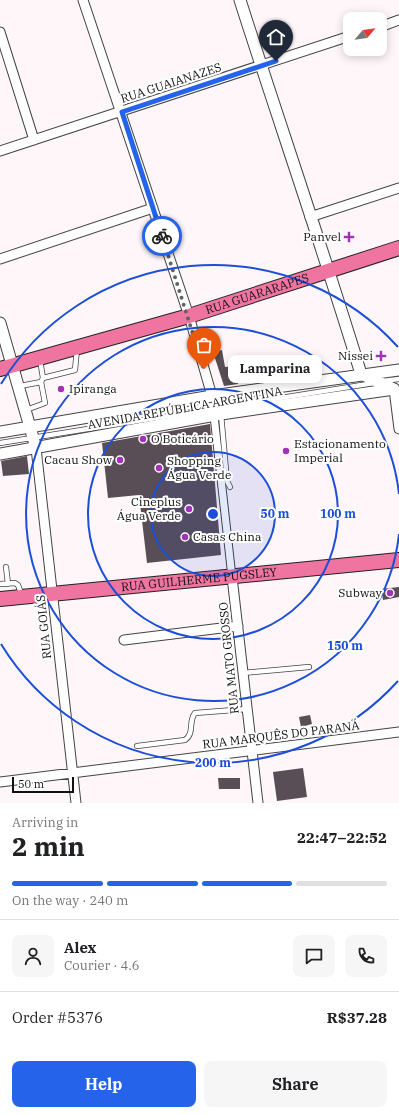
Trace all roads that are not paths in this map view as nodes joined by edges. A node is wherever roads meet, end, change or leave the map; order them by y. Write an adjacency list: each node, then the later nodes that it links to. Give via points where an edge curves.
1 (83, 0): 8 (street)
2 (240, 0): 7 (street)
3 (399, 20): 4 (street)
4 (387, 24)
5 (0, 32): 9 (street)
6 (343, 38): 7 (street, RUA GUAIANAZES)
7 (261, 66): 8 (street, RUA GUAIANAZES); 13 (street)
8 (122, 112): 9 (street, RUA GUAIANAZES); 12 (street)
9 (34, 140): 10 (street, RUA GUAIANAZES)
10 (0, 151)
11 (399, 188): 13 (street)
12 (153, 208): 15 (street); 17 (street)
13 (310, 217): 16 (street)
14 (399, 248): 16 (main road, RUA GUARARAPES)
15 (0, 259)
16 (330, 270): 17 (main road, RUA GUARARAPES); 24 (street)
17 (189, 316): 19 (main road, RUA GUARARAPES); 29 (street)
18 (0, 323): 21 (street)
19 (78, 347): 20 (main road, RUA GUARARAPES); 25 (lane, via 75,370)
20 (39, 358): 21 (main road, RUA GUARARAPES); 25 (lane)
21 (14, 366): 22 (main road, RUA GUARARAPES); 27 (street)
22 (0, 369)
23 (399, 370): 24 (street, AVENIDA REPÚBLICA ARGENTINA)
24 (361, 374): 26 (street); 29 (street, AVENIDA REPÚBLICA ARGENTINA)
25 (42, 380): 27 (lane); 30 (lane, via 45,403)
26 (378, 382): 28 (street); 35 (lane)
27 (20, 386): 30 (street)
28 (398, 386): 31 (street, AVENIDA REPÚBLICA ARGENTINA); 33 (street)
29 (212, 396): 32 (street, AVENIDA REPÚBLICA ARGENTINA)
30 (26, 410): 32 (street)
31 (218, 415): 35 (street, AVENIDA REPÚBLICA ARGENTINA); 38 (lane); 41 (street, RUA MATO GROSSO)
32 (31, 426): 34 (street, AVENIDA REPÚBLICA ARGENTINA); 35 (street)
33 (399, 429)
34 (0, 432)
35 (35, 443): 36 (lane); 37 (street, AVENIDA REPÚBLICA ARGENTINA); 44 (street, RUA GOIÁS)
36 (0, 444)
37 (0, 454)
38 (230, 487)
39 (399, 560): 41 (main road, RUA GUILHERME PUGSLEY)
40 (6, 567): 43 (lane)
41 (232, 576): 44 (main road, RUA GUILHERME PUGSLEY); 47 (street, RUA MATO GROSSO)
42 (0, 584): 43 (lane)
43 (8, 584): 45 (lane, via 18,585)
44 (53, 594): 45 (main road, RUA GUILHERME PUGSLEY); 55 (street, RUA GOIÁS)
45 (23, 597): 46 (main road, RUA GUILHERME PUGSLEY)
46 (0, 599)
47 (238, 626): 48 (street); 50 (street, RUA MATO GROSSO)
48 (124, 640)
49 (309, 667): 50 (lane)
50 (243, 673): 51 (street, RUA MATO GROSSO)
51 (247, 709): 53 (lane, via 195,713 192,716 191,732 185,740); 54 (street, RUA MATO GROSSO)
52 (399, 732): 54 (street, RUA MARQUÊS DO PARANÁ)
53 (137, 746)
54 (252, 750): 55 (street, RUA MARQUÊS DO PARANÁ); 58 (street, RUA MATO GROSSO)
55 (73, 773): 56 (street, RUA MARQUÊS DO PARANÁ); 57 (street, RUA GOIÁS)
56 (0, 782)
57 (76, 803)
58 (258, 803)

